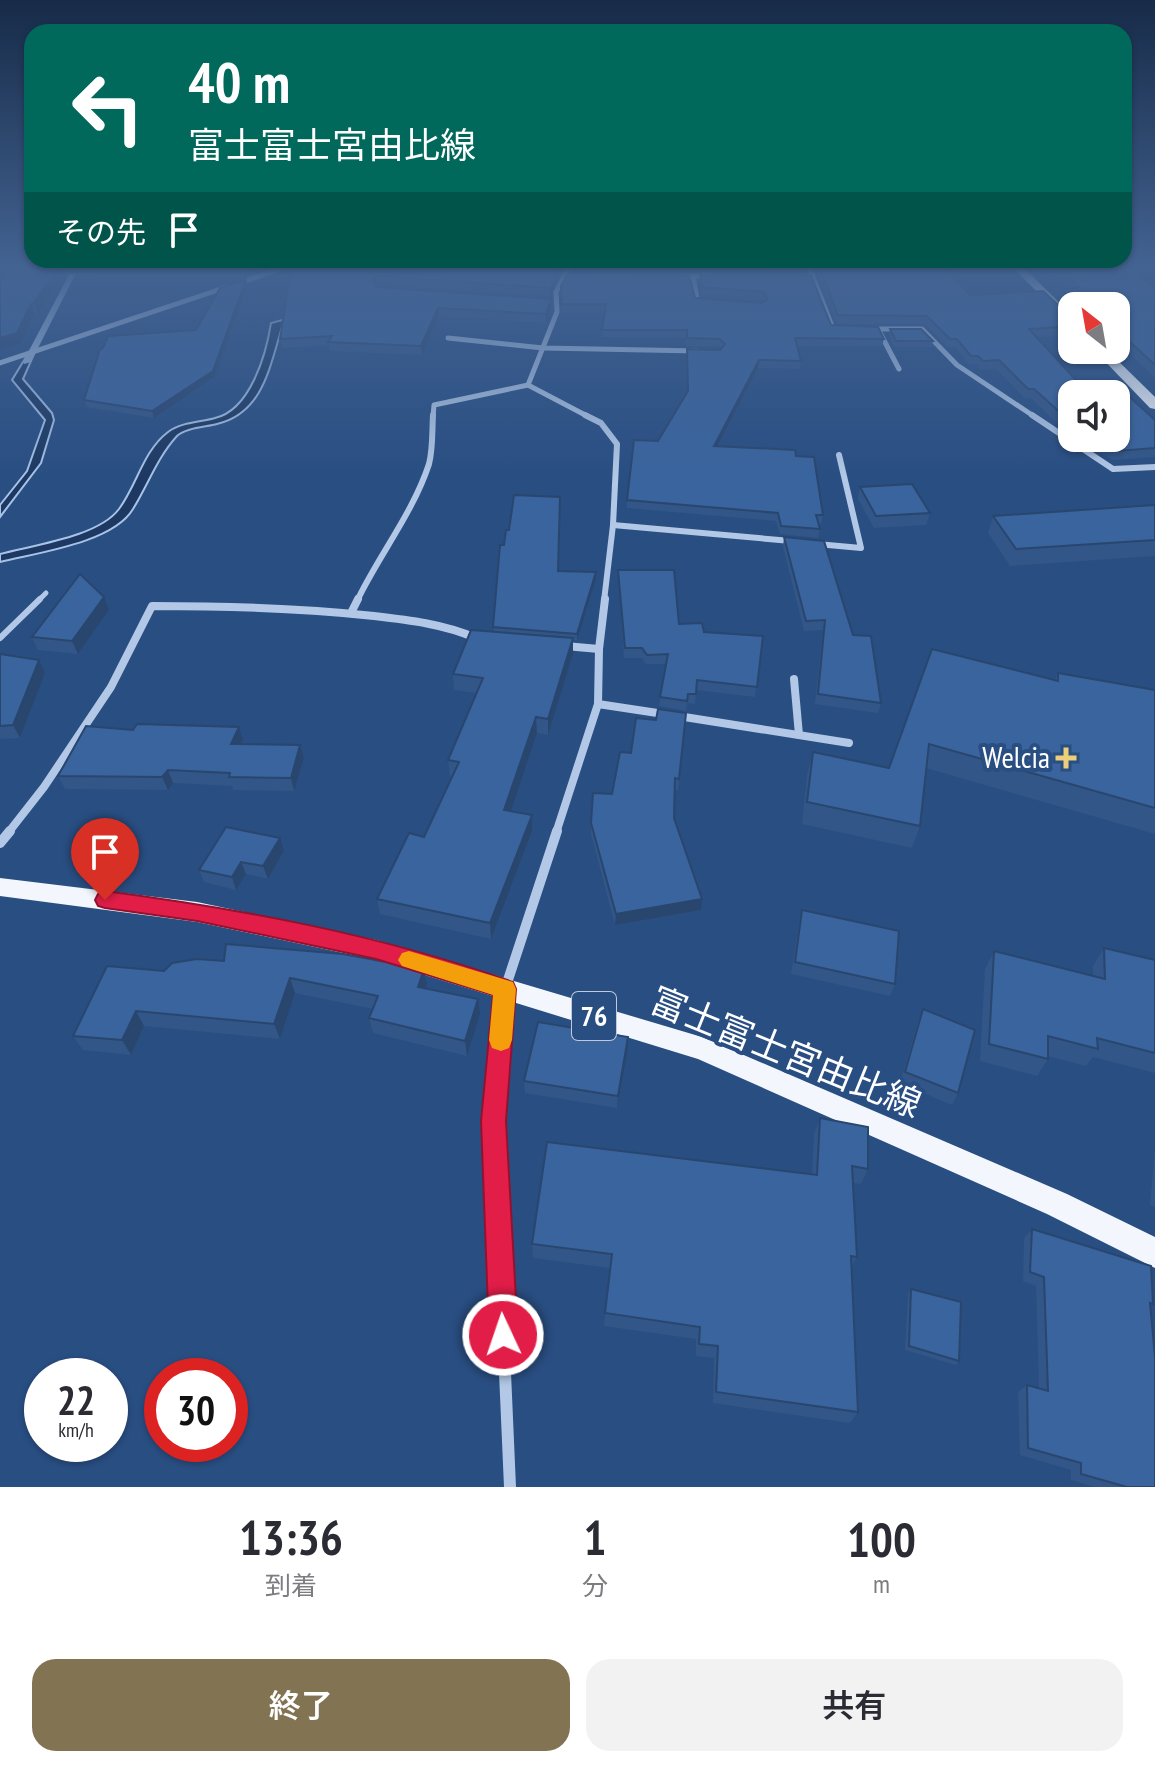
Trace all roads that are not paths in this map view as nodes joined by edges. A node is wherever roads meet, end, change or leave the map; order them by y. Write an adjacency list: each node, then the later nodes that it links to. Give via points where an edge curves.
1 (74, 338): 8 (street)
2 (452, 338): 6 (street)
3 (547, 338): 6 (street)
4 (884, 338): 10 (street)
5 (931, 338): 14 (street, via 957,365 1113,469)
6 (543, 348): 7 (street); 11 (street)
7 (713, 351)
8 (0, 363)
9 (1114, 364): 12 (main road)
10 (899, 369)
11 (528, 385): 15 (street, via 601,423 617,444); 19 (street, via 434,405 430,461 415,500)
12 (1155, 405)
13 (839, 455): 17 (street, via 861,548)
14 (1155, 467)
15 (613, 525): 16 (street); 23 (street)
16 (799, 542)
17 (815, 544)
18 (46, 593): 20 (lane)
19 (351, 613): 21 (street, via 449,625); 28 (street, via 152,606 111,687)
20 (0, 638)
21 (482, 640)
22 (555, 646): 23 (street)
23 (599, 649): 25 (street)
24 (794, 679): 26 (street)
25 (598, 704): 26 (street); 30 (street)
26 (799, 735): 27 (street)
27 (849, 743)
28 (0, 843)
29 (0, 887): 30 (main road, 富士富士宮由比線 / 76, via 197,912 376,950)
30 (505, 989): 31 (main road, 富士富士宮由比線 / 76, via 702,1049 1057,1204); 32 (street, via 494,1121)
31 (1155, 1253)
32 (510, 1487)

